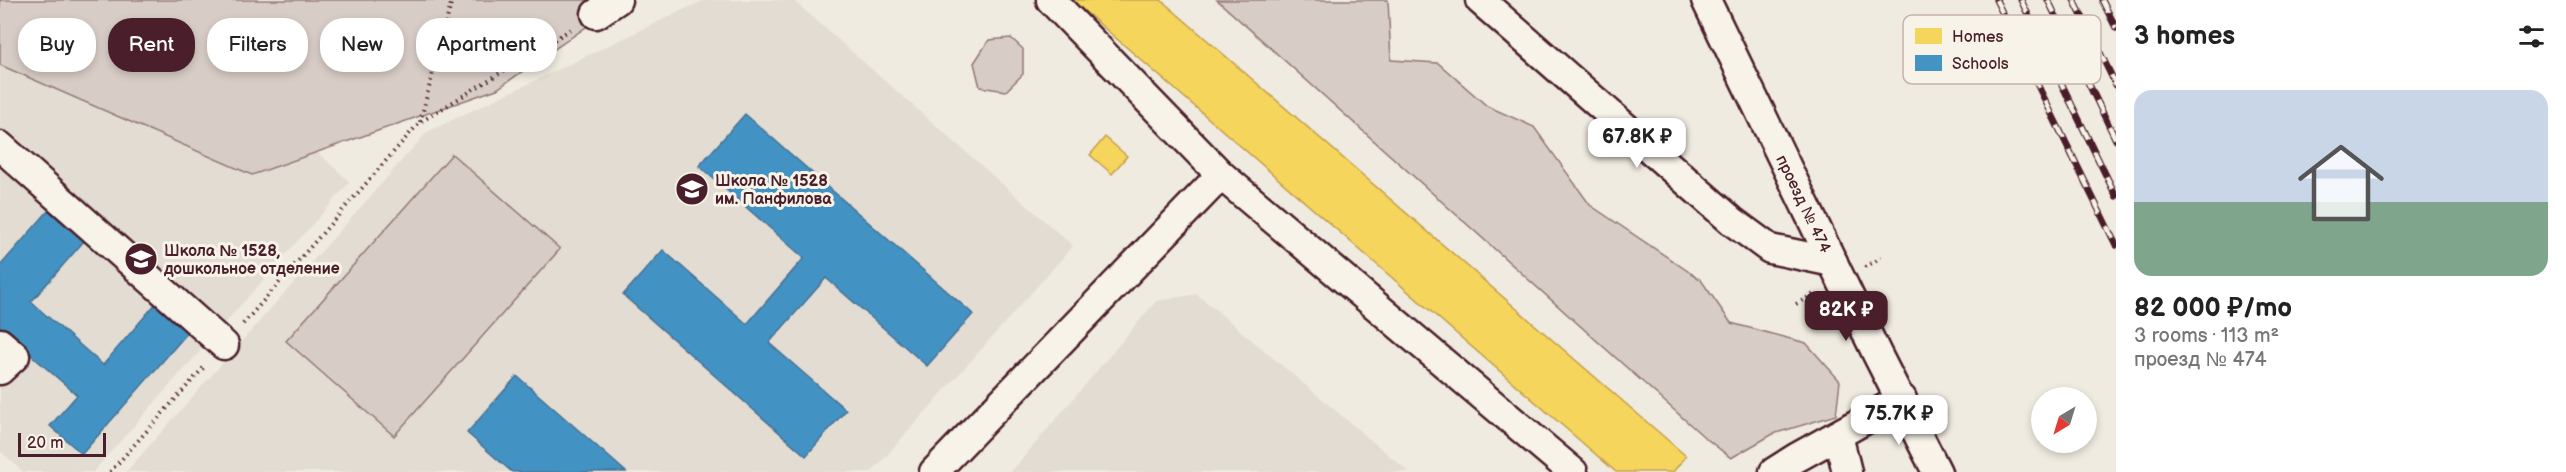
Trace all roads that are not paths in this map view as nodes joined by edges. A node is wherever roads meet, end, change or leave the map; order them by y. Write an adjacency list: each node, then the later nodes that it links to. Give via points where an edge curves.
1 (1051, 0): 5 (street)
2 (1480, 0): 6 (street, via 1732,221 1770,249)
3 (1706, 0): 6 (street, проезд № 474)
4 (0, 146): 8 (street)
5 (1221, 175): 12 (street); 13 (street)
6 (1833, 262): 10 (street, проезд № 474)
7 (0, 343): 9 (street, via 15,356)
8 (224, 345)
9 (0, 369)
10 (1902, 399): 11 (street); 16 (street, проезд № 474)
11 (1838, 435): 14 (street); 15 (street)
12 (934, 472)
13 (1573, 472)
14 (1774, 472)
15 (1847, 472)
16 (1937, 472)

